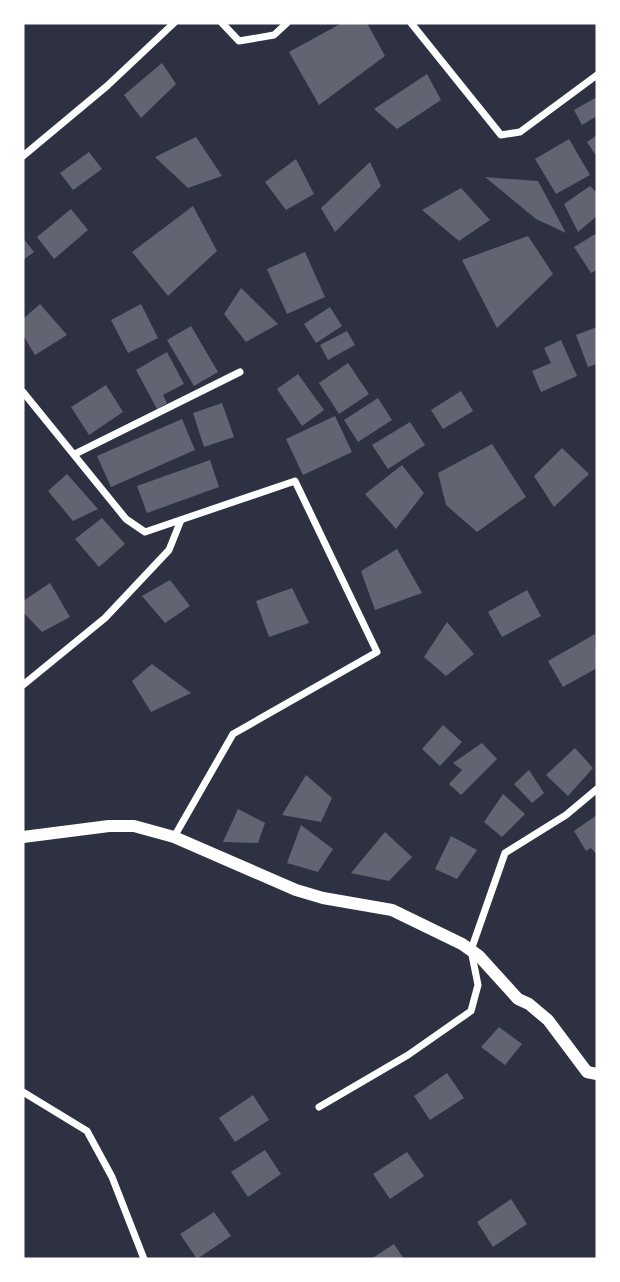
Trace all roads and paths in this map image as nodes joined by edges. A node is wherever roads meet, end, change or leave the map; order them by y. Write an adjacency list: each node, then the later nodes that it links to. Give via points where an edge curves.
1 (174, 23): 6 (street)
2 (222, 23): 3 (street, via 239,41 274,35)
3 (287, 23)
4 (411, 23): 5 (street, via 501,135 520,132)
5 (597, 75)
6 (23, 156)
7 (240, 372): 9 (street)
8 (23, 392): 9 (street)
9 (75, 454): 10 (street, via 126,519 145,532)
10 (181, 520): 11 (street, via 169,550 105,618); 14 (street, via 295,481 377,652 233,734)
11 (23, 685)
12 (597, 789): 15 (street, via 566,815 505,853)
13 (23, 837): 14 (street, via 134,826)
14 (174, 837): 15 (street, via 296,891 392,910)
15 (471, 950): 16 (street, via 518,999 548,1020 587,1072); 18 (street, via 478,985 471,1011)
16 (597, 1074)
17 (23, 1093): 19 (street, via 87,1131 112,1177)
18 (320, 1107)
19 (144, 1259)

